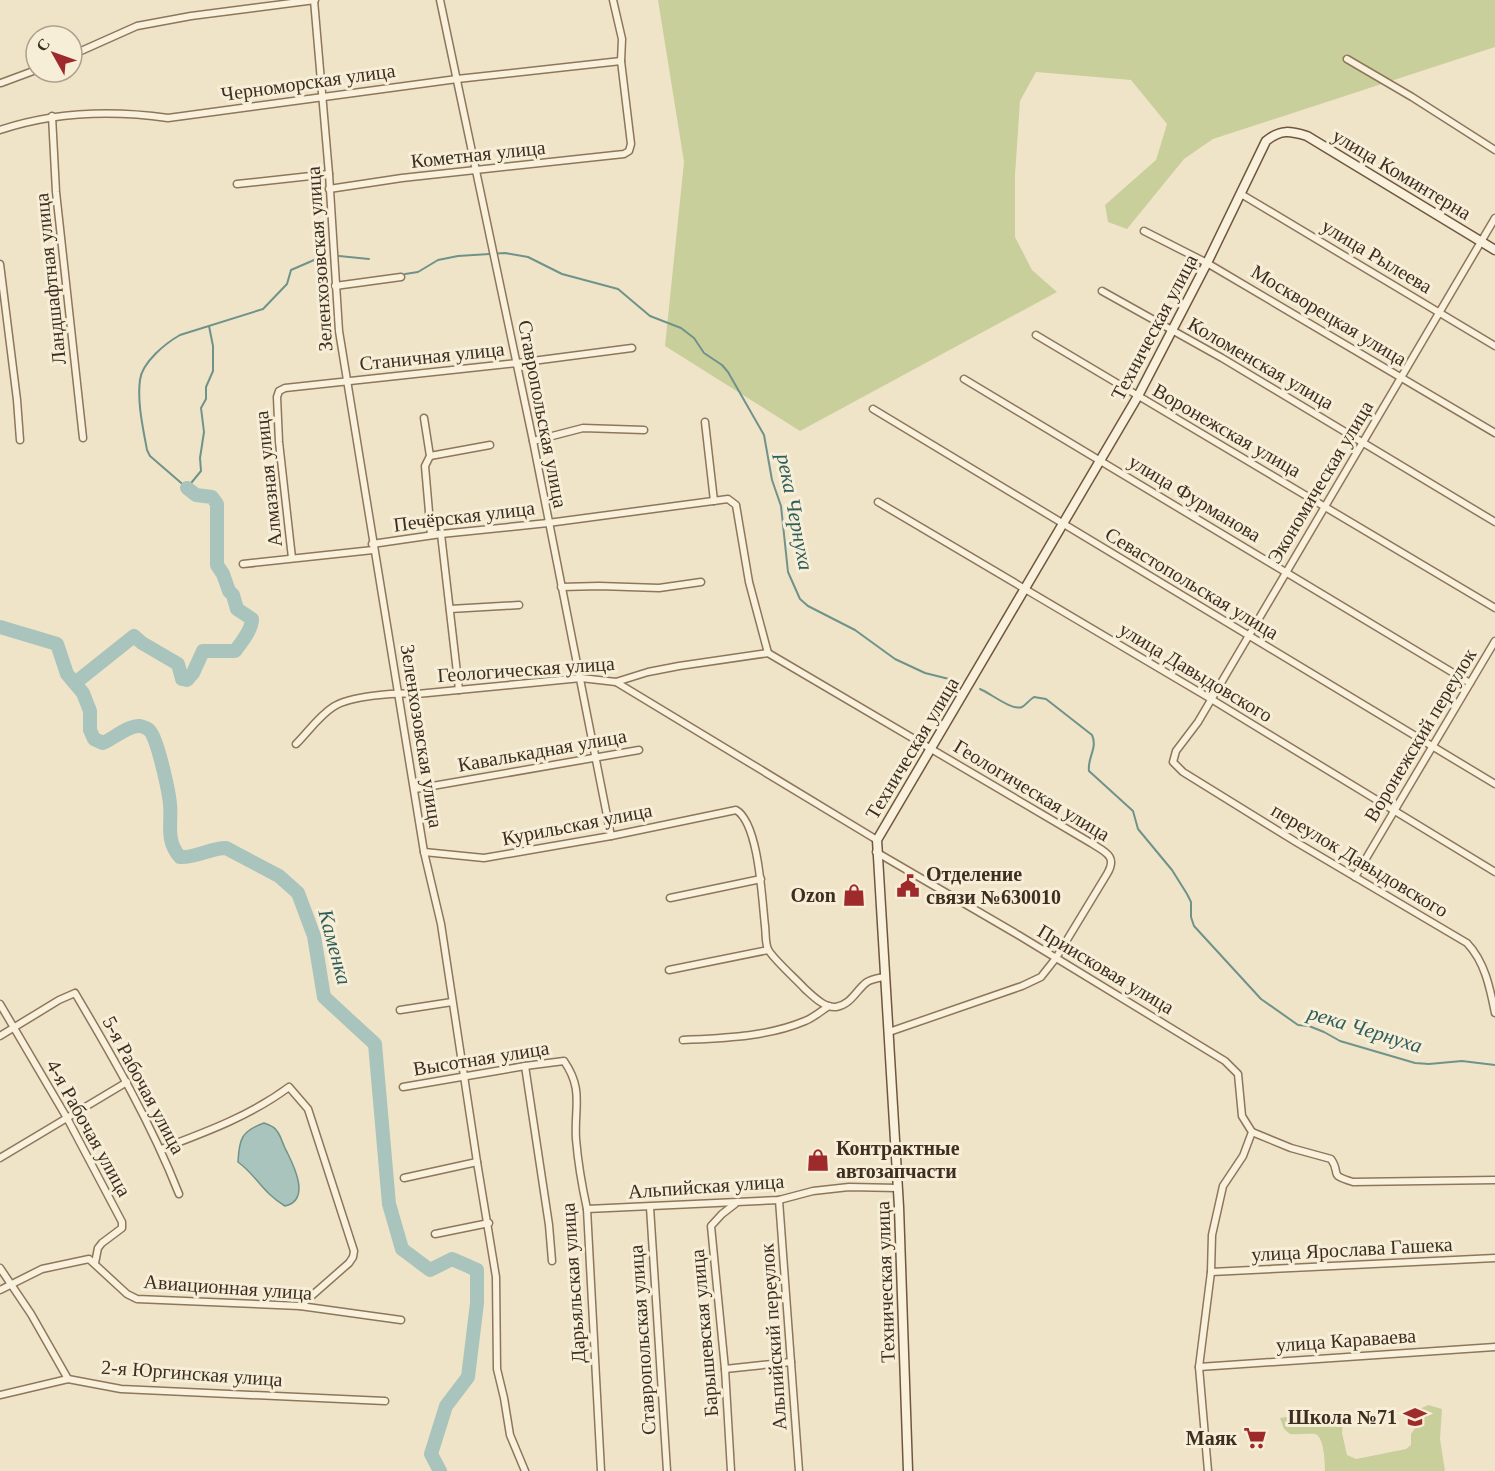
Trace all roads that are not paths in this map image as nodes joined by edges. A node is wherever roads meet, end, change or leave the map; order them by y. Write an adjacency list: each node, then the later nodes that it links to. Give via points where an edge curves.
1 (315, 0): 4 (street, via 137,26); 10 (street, Зеленхозовская улица)
2 (440, 0): 8 (street, Ставропольская улица)
3 (613, 0): 6 (street, via 622,39)
4 (84, 50)
5 (1347, 59): 14 (street)
6 (621, 61): 8 (street, Черноморская улица); 15 (street, Кометная улица, via 629,151)
7 (24, 74): 9 (street)
8 (457, 79): 10 (street, Черноморская улица); 15 (street, Ставропольская улица)
9 (1, 83)
10 (323, 97): 11 (street, Черноморская улица, via 168,118); 16 (street, Зеленхозовская улица)
11 (52, 116): 12 (street, Черноморская улица); 45 (street, Ландшафтная улица, via 56,192)
12 (0, 130)
13 (1289, 130): 19 (street, Техническая улица, via 1266,141); 22 (street, улица Коминтерна, via 1340,154)
14 (1495, 150)
15 (477, 171): 18 (street, Кометная улица); 34 (street, Ставропольская улица)
16 (329, 174): 17 (street); 18 (street, Зеленхозовская улица)
17 (237, 184)
18 (330, 189): 27 (street, Зеленхозовская улица)
19 (1242, 194): 24 (street, Техническая улица); 29 (street, улица Рылеева)
20 (1495, 218): 22 (street, Экономическая улица)
21 (1144, 231): 24 (street, Москворецкая улица)
22 (1481, 242): 23 (street, улица Коминтерна); 29 (street, Экономическая улица)
23 (1495, 250)
24 (1207, 263): 30 (street, Техническая улица); 35 (street, Москворецкая улица)
25 (0, 264): 46 (street)
26 (401, 277): 27 (street)
27 (335, 286): 37 (street, Зеленхозовская улица)
28 (1102, 291): 30 (street, Коломенская улица)
29 (1440, 313): 32 (street, улица Рылеева); 35 (street, Экономическая улица)
30 (1173, 330): 38 (street, Техническая улица); 48 (street, Коломенская улица)
31 (1036, 335): 38 (street, Воронежская улица)
32 (1495, 346)
33 (632, 348): 34 (street, Станичная улица)
34 (517, 363): 37 (street, Станичная улица); 47 (street, Ставропольская улица)
35 (1401, 377): 44 (street, Москворецкая улица); 48 (street, Экономическая улица)
36 (964, 379): 51 (street, улица Фурманова)
37 (347, 382): 39 (street, Станичная улица, via 285,388); 60 (street, Зеленхозовская улица)
38 (1138, 396): 51 (street, Техническая улица); 54 (street, Воронежская улица)
39 (276, 397): 61 (street, Алмазная улица)
40 (873, 409): 57 (street, Севастопольская улица)
41 (424, 418): 50 (street)
42 (705, 422): 52 (street)
43 (644, 430): 47 (street, via 583,428)
44 (1495, 433)
45 (84, 438)
46 (20, 440)
47 (533, 441): 56 (street, Ставропольская улица)
48 (1363, 442): 54 (street, Экономическая улица); 55 (street, Коломенская улица)
49 (490, 444): 50 (street)
50 (430, 456): 59 (street, via 425,466)
51 (1100, 460): 57 (street, Техническая улица); 63 (street, улица Фурманова)
52 (714, 501): 56 (street, Печёрская улица); 72 (street, Печёрская улица, via 728,499 736,505 748,582)
53 (878, 502): 66 (street, улица Давыдовского)
54 (1325, 506): 63 (street, Экономическая улица); 68 (street, Воронежская улица)
55 (1495, 522)
56 (548, 523): 58 (street, Печёрская улица); 65 (street, Ставропольская улица)
57 (1061, 524): 66 (street, Техническая улица); 70 (street, Севастопольская улица)
58 (441, 534): 59 (street, Печёрская улица); 69 (street)
59 (431, 535): 60 (street, Печёрская улица)
60 (373, 547): 61 (street, Печёрская улица); 77 (street, Зеленхозовская улица)
61 (292, 558): 62 (street, Печёрская улица)
62 (243, 564)
63 (1286, 572): 70 (street, Экономическая улица); 75 (street, улица Фурманова)
64 (701, 582): 65 (street, via 659,588)
65 (561, 587): 73 (street, Ставропольская улица)
66 (1024, 589): 78 (street, улица Давыдовского); 82 (street, Техническая улица)
67 (519, 605): 69 (street)
68 (1495, 608)
69 (450, 609): 76 (street)
70 (1248, 636): 78 (street, Экономическая улица); 80 (street, Севастопольская улица)
71 (1495, 642): 75 (street, Воронежский переулок)
72 (768, 653): 74 (street, Геологическая улица, via 669,668); 82 (street, Геологическая улица)
73 (581, 678): 74 (street, Геологическая улица); 76 (street, Геологическая улица); 83 (street, Ставропольская улица)
74 (616, 682): 89 (street)
75 (1470, 683): 80 (street, Воронежский переулок)
76 (459, 690): 77 (street, Геологическая улица)
77 (399, 692): 79 (street, Геологическая улица, via 333,707); 86 (street, Зеленхозовская улица)
78 (1211, 699): 84 (street, Экономическая улица, via 1176,751); 87 (street, улица Давыдовского)
79 (296, 744)
80 (1434, 746): 85 (street, Севастопольская улица); 87 (street, Воронежский переулок)
81 (639, 750): 83 (street, Кавалькадная улица)
82 (931, 750): 89 (street, Техническая улица); 97 (street, Геологическая улица, via 1091,843 1112,860)
83 (597, 757): 86 (street, Кавалькадная улица); 88 (street, Ставропольская улица)
84 (1173, 762): 93 (street, переулок Давыдовского, via 1183,772)
85 (1495, 784)
86 (415, 789): 90 (street, Зеленхозовская улица)
87 (1395, 812): 92 (street, улица Давыдовского); 93 (street, Воронежский переулок)
88 (611, 836): 90 (street, Курильская улица, via 484,858); 94 (street, Курильская улица, via 736,810 746,821)
89 (877, 840): 91 (street, Техническая улица)
90 (424, 852): 100 (street, Зеленхозовская улица, via 441,924)
91 (876, 852): 97 (street, Приисковая улица); 99 (street, Техническая улица)
92 (1495, 872)
93 (1355, 877): 104 (street, переулок Давыдовского, via 1467,943 1482,963)
94 (761, 879): 95 (street); 96 (street)
95 (670, 898)
96 (768, 950): 98 (street); 102 (street, via 814,997)
97 (1056, 958): 106 (street, via 1033,982); 115 (street, Приисковая улица, via 1226,1060 1238,1074 1242,1116)
98 (669, 970)
99 (884, 977): 102 (street, via 869,980 845,1004); 106 (street, Техническая улица)
100 (452, 1002): 103 (street); 111 (street, Зеленхозовская улица)
101 (0, 1004): 105 (street, 4-я Рабочая улица)
102 (829, 1006): 108 (street, via 807,1021 784,1028 730,1038)
103 (400, 1010)
104 (1495, 1013)
105 (13, 1028): 107 (street); 112 (street, 5-я Рабочая улица, via 75,993); 114 (street, 4-я Рабочая улица)
106 (889, 1032): 121 (street, Техническая улица)
107 (0, 1036)
108 (683, 1040)
109 (564, 1061): 110 (street, Высотная улица); 126 (street, Дарьяльская улица, via 572,1072 578,1095 576,1140)
110 (525, 1066): 111 (street, Высотная улица); 130 (street)
111 (464, 1077): 113 (street, Высотная улица); 118 (street, Зеленхозовская улица)
112 (127, 1082): 114 (street); 116 (street, 5-я Рабочая улица)
113 (403, 1087)
114 (67, 1118): 117 (street); 131 (street, 4-я Рабочая улица, via 122,1222 122,1228 98,1248)
115 (1252, 1132): 120 (street, via 1331,1159 1335,1174 1353,1182); 133 (street, via 1243,1156 1223,1186 1212,1235)
116 (161, 1149): 122 (street, 5-я Рабочая улица); 136 (street, via 232,1121 289,1087 308,1109 354,1251 349,1263)
117 (0, 1158)
118 (477, 1162): 119 (street); 127 (street, Зеленхозовская улица)
119 (404, 1178)
120 (1495, 1180)
121 (898, 1188): 123 (street, Альпийская улица, via 849,1187); 150 (street, Техническая улица)
122 (179, 1194)
123 (779, 1200): 124 (street, Альпийская улица); 139 (street, Альпийский переулок)
124 (737, 1203): 125 (street, Альпийская улица); 141 (street, Барышевская улица, via 711,1226)
125 (650, 1207): 126 (street, Альпийская улица); 147 (street, Ставропольская улица)
126 (587, 1209): 146 (street, Дарьяльская улица)
127 (489, 1224): 128 (street); 145 (street, Зеленхозовская улица, via 496,1277 496,1369 510,1435)
128 (435, 1234)
129 (1495, 1258): 133 (street, улица Ярослава Гашека)
130 (552, 1262)
131 (95, 1263): 134 (street, via 81,1259 42,1269); 136 (street, Авиационная улица, via 136,1299)
132 (0, 1268): 134 (street)
133 (1211, 1272): 140 (street)
134 (10, 1285): 135 (street); 142 (street)
135 (0, 1290)
136 (300, 1306): 137 (street, Авиационная улица)
137 (401, 1320)
138 (1495, 1347): 140 (street, улица Караваева)
139 (791, 1362): 141 (street); 149 (street, Альпийский переулок)
140 (1199, 1367): 151 (street)
141 (725, 1369): 148 (street, Барышевская улица)
142 (68, 1379): 143 (street, 2-я Юргинская улица); 144 (street, 2-я Юргинская улица, via 121,1389)
143 (0, 1395)
144 (385, 1401)
145 (525, 1471)
146 (601, 1471)
147 (667, 1471)
148 (731, 1471)
149 (800, 1471)
150 (908, 1471)
151 (1208, 1471)

